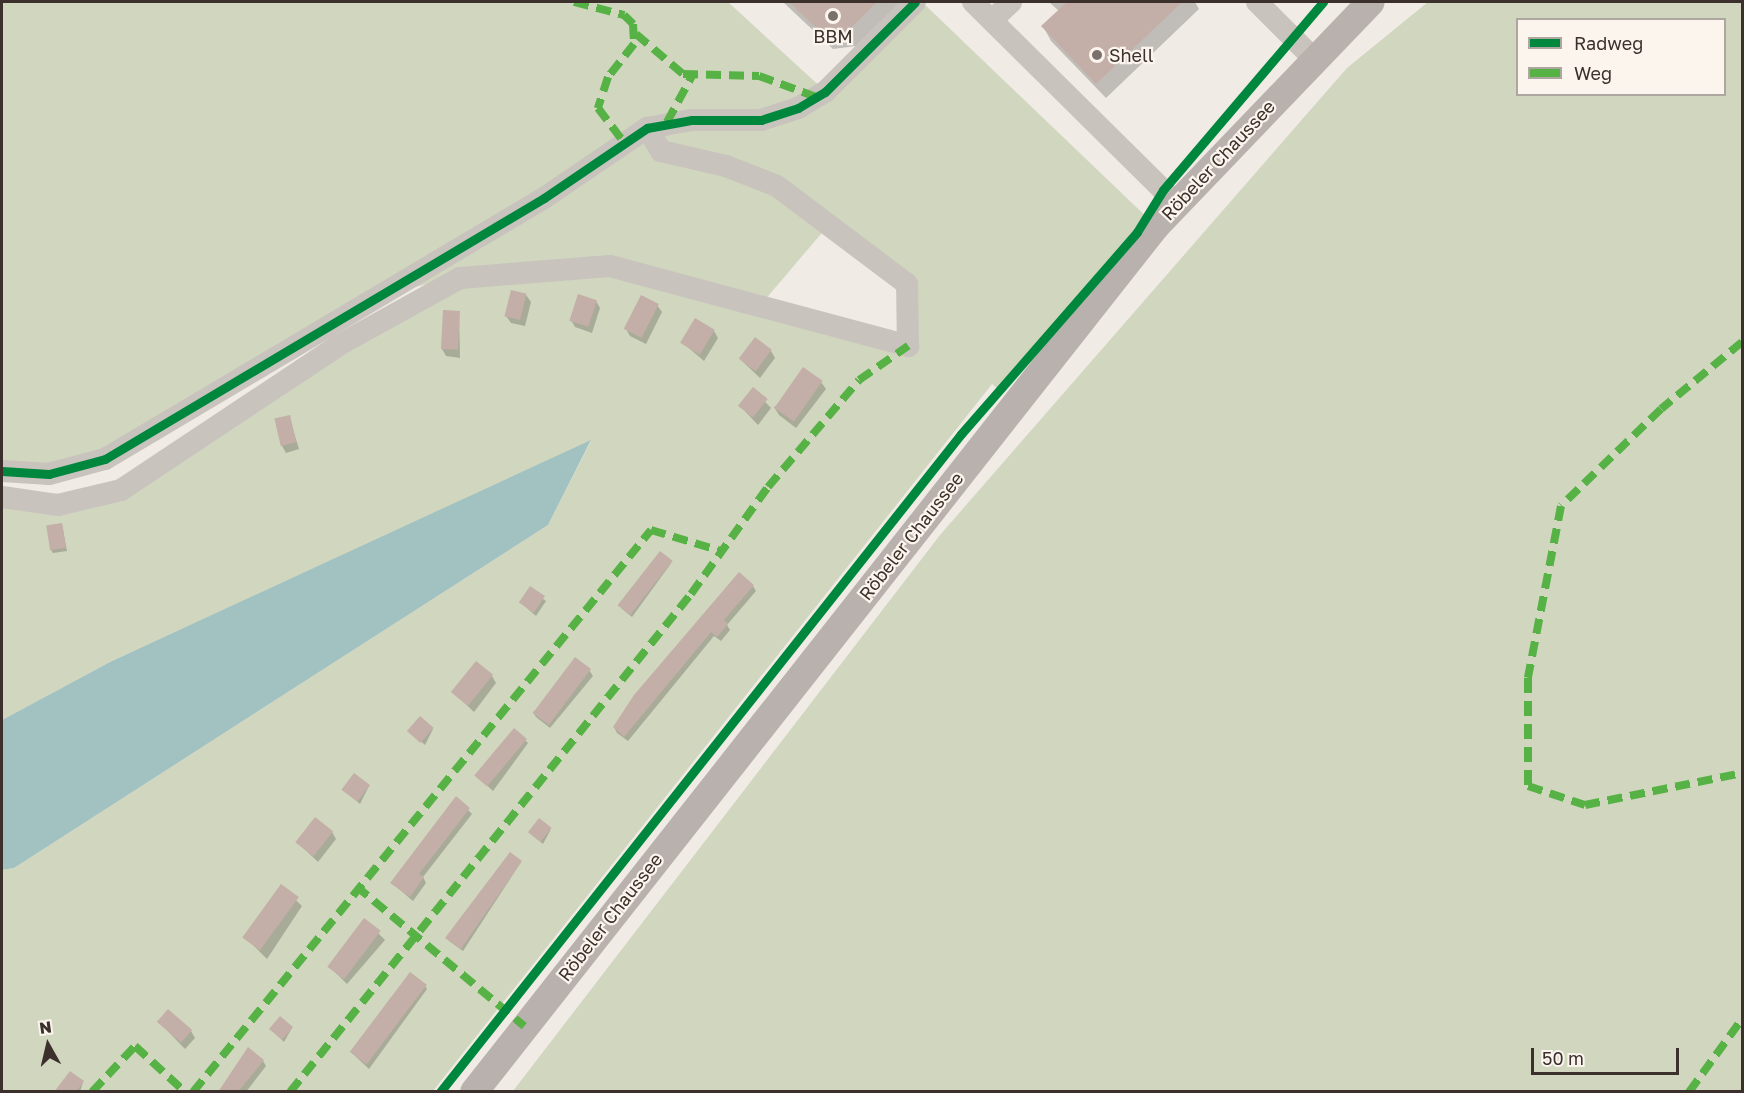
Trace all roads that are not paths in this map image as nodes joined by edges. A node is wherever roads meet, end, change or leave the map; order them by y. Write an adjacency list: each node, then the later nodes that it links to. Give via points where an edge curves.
1 (915, 2): 8 (street, via 825,92 798,108 761,120 692,120)
2 (973, 2): 6 (street)
3 (1011, 2): 6 (street)
4 (1257, 2): 7 (street)
5 (1371, 2): 7 (main road, Röbeler Chaussee)
6 (992, 20): 9 (street)
7 (1313, 58): 9 (main road, Röbeler Chaussee)
8 (647, 128): 10 (street, via 544,198 105,459 49,474); 11 (street, via 661,151 777,186 907,284 908,346 610,266 460,278 339,345 121,490 58,504)
9 (1176, 203): 12 (main road, Röbeler Chaussee)
10 (2, 471)
11 (2, 496)
12 (474, 1092)

